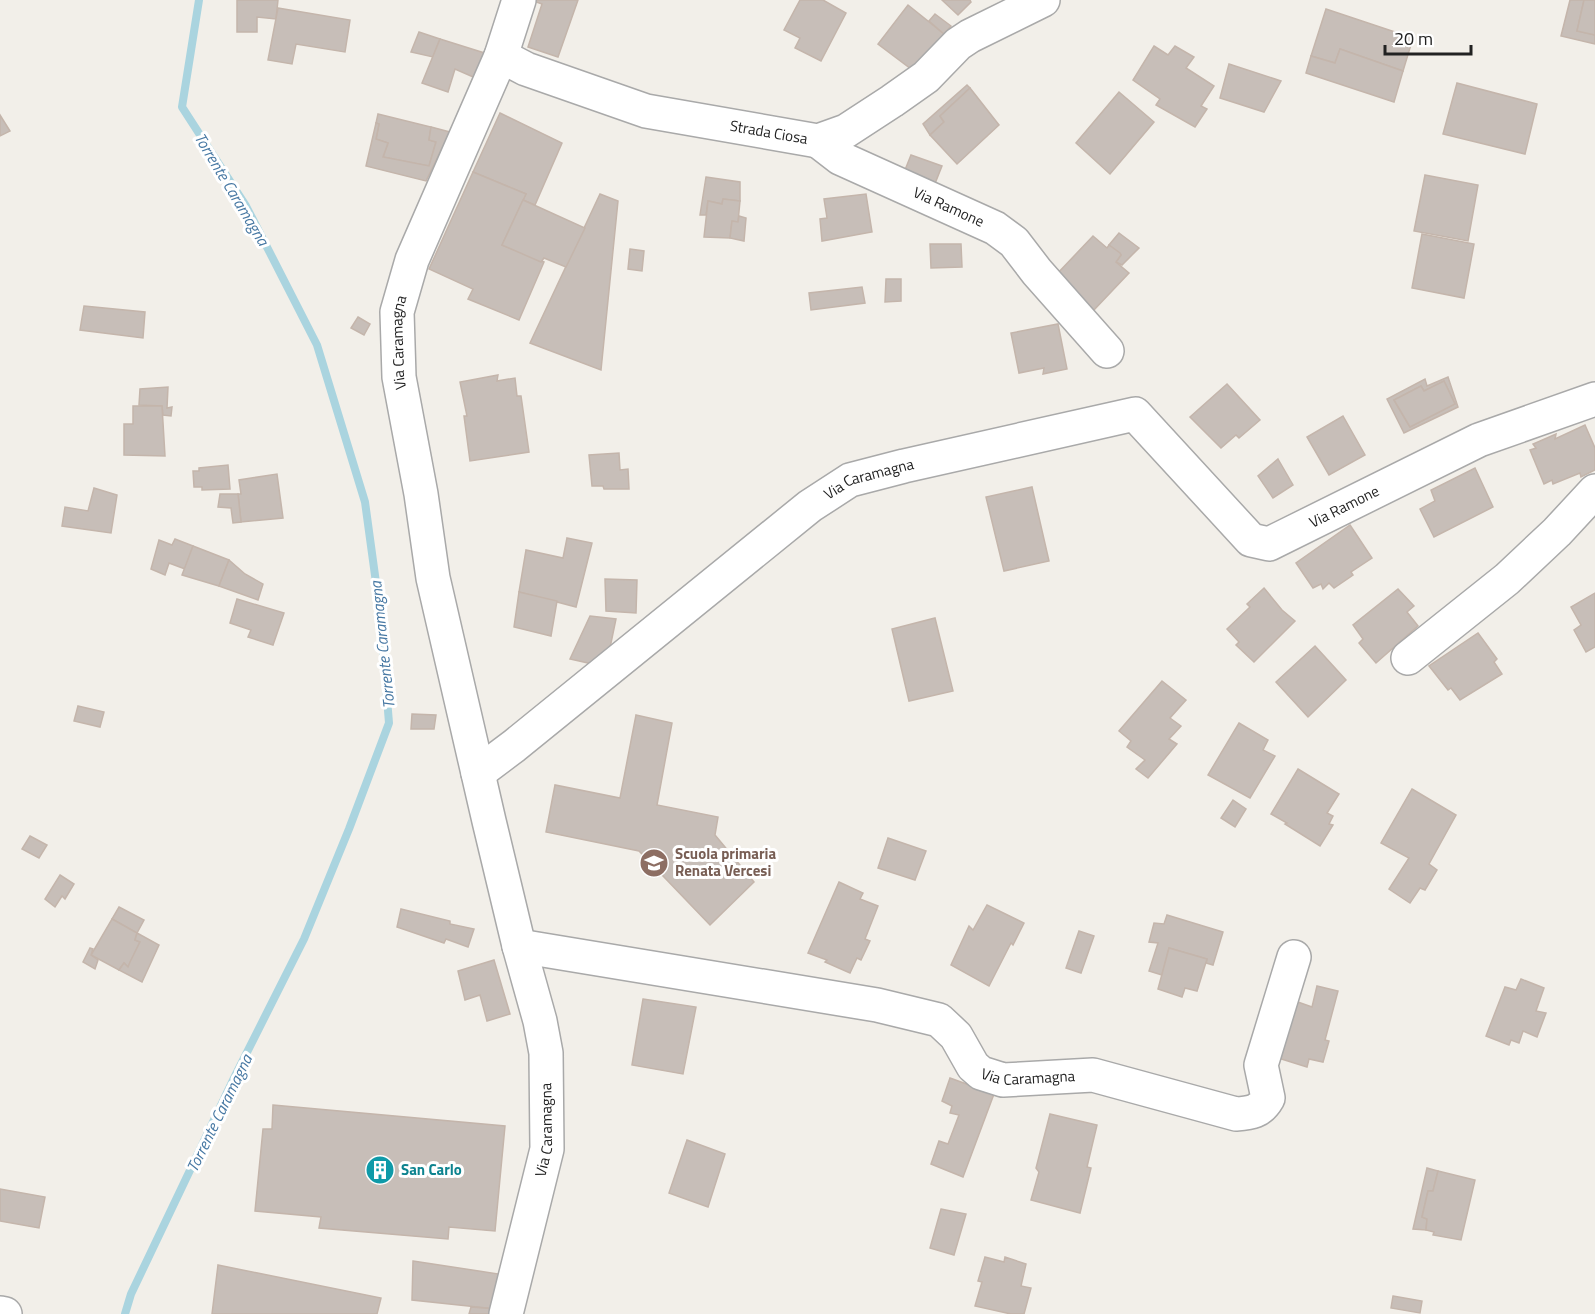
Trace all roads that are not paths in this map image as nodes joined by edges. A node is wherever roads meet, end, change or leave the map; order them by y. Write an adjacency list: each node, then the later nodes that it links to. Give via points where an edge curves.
1 (519, 0): 3 (street, Via Caramagna)
2 (1043, 0): 4 (street, Strada Ciosa, via 970,36 892,102 846,131)
3 (501, 56): 4 (street, Strada Ciosa, via 526,69 646,111); 10 (street, Via Caramagna, via 417,250 397,312 399,377 433,578)
4 (818, 141): 5 (street, Via Ramone, via 840,158 995,228 1014,242)
5 (1107, 351)
6 (1595, 399): 7 (street, Via Ramone, via 1479,440 1269,544 1251,540)
7 (1135, 414): 10 (street, Via Caramagna, via 850,480 810,506)
8 (1595, 491): 9 (street, via 1507,579)
9 (1408, 658)
10 (478, 772): 11 (street, Via Caramagna)
11 (519, 946): 12 (street, Via Caramagna, via 877,1005 939,1020 956,1036 973,1066 992,1077 1003,1080 1094,1075 1236,1114 1254,1113 1268,1098 1261,1065); 15 (street, Via Caramagna, via 546,1053 547,1149)
12 (1294, 957)
13 (0, 1313): 14 (street)
14 (5, 1314)
15 (506, 1314)

